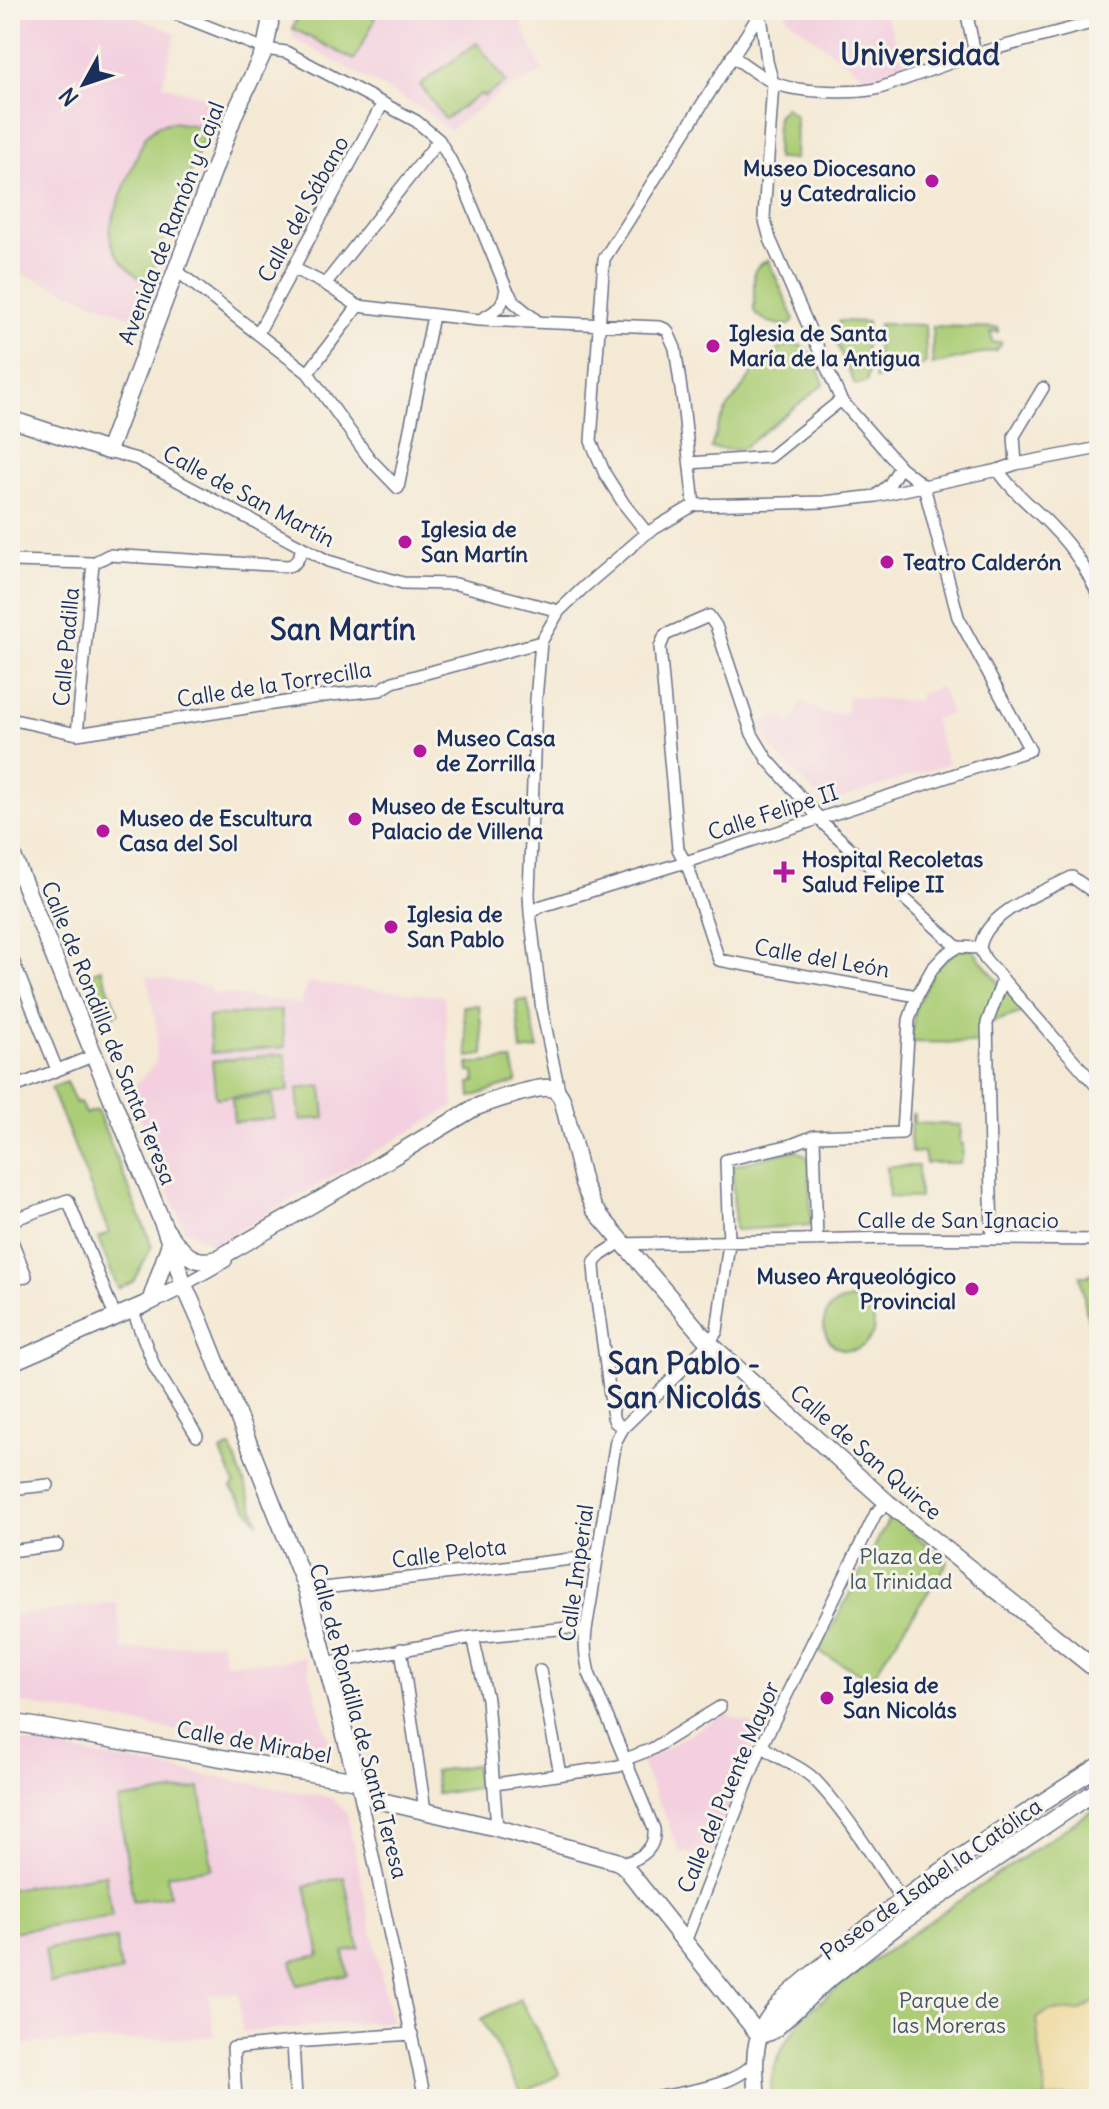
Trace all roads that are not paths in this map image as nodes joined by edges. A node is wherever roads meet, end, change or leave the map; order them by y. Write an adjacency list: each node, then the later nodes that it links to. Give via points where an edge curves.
1 (166, 10): 10 (street)
2 (267, 10): 10 (main road, Avenida de Ramón y Cajal)
3 (760, 11): 8 (street); 9 (street)
4 (969, 11): 11 (street)
5 (1081, 11): 7 (street)
6 (1099, 21): 7 (street)
7 (1080, 26): 11 (street)
8 (747, 33): 9 (street); 12 (street)
9 (764, 43): 13 (street)
10 (265, 49): 14 (street, via 286,52); 17 (main road, Avenida de Ramón y Cajal, via 235,113)
11 (975, 54): 13 (street, via 865,92)
12 (732, 56): 13 (street); 24 (street, via 604,259)
13 (773, 83): 28 (street, via 764,217)
14 (383, 103): 15 (street); 16 (street, Calle del Sábano)
15 (439, 140): 18 (street); 19 (street, via 462,181)
16 (293, 268): 18 (street); 25 (street, Calle del Sábano)
17 (177, 271): 25 (street); 31 (main road, Avenida de Ramón y Cajal)
18 (325, 284): 20 (street)
19 (506, 288): 22 (street, via 501,305); 23 (street)
20 (358, 306): 21 (street); 26 (street)
21 (433, 316): 22 (street); 26 (street, via 398,488 369,458)
22 (479, 320): 23 (street)
23 (537, 321): 24 (street)
24 (598, 324): 32 (street, via 660,327 671,336); 39 (street, via 591,441 605,474)
25 (258, 333): 26 (street)
26 (308, 373)
27 (1043, 388): 33 (street, via 1014,436)
28 (841, 400): 32 (street, via 770,457); 34 (street)
29 (10, 419): 31 (main road)
30 (1099, 448): 33 (street)
31 (108, 451): 40 (street, Calle de San Martín, via 137,459)
32 (690, 463): 38 (street)
33 (1016, 464): 35 (street)
34 (900, 467): 36 (street); 37 (street)
35 (998, 470): 36 (street); 43 (street, via 1057,532 1087,570)
36 (924, 486): 37 (street); 48 (street, Calle Felipe II, via 958,617 1030,750)
37 (876, 496): 38 (street)
38 (694, 505): 39 (street)
39 (647, 533): 44 (street)
40 (302, 549): 42 (street, via 298,561 287,566 109,555); 44 (street, Calle de San Martín, via 403,583 456,584)
41 (10, 561): 42 (street)
42 (93, 563): 47 (street, Calle Padilla)
43 (1099, 597)
44 (559, 611): 45 (street)
45 (541, 642): 47 (street, Calle de la Torrecilla, via 380,690); 52 (street)
46 (10, 719): 47 (street, Calle de la Torrecilla)
47 (77, 734)
48 (819, 819): 50 (street, Calle Felipe II); 50 (street, via 752,734 709,616 665,635 660,647 678,849); 53 (street)
49 (11, 851): 58 (main road, Calle de Rondilla de Santa Teresa)
50 (684, 861): 52 (street, Calle Felipe II); 57 (street, Calle del León, via 719,960)
51 (1099, 896): 54 (street, via 1072,877 1005,911 981,938)
52 (530, 913): 60 (street)
53 (957, 947): 54 (street); 57 (street, via 932,969)
54 (980, 948): 56 (street)
55 (10, 953): 59 (street)
56 (1003, 979): 62 (street); 68 (street, via 987,1023)
57 (917, 996): 64 (street, via 909,1020 902,1133)
58 (95, 1055): 59 (street); 67 (main road, Calle de Rondilla de Santa Teresa)
59 (57, 1070): 61 (street)
60 (556, 1086): 63 (main road, via 496,1099); 72 (main road, Calle de San Quirce, via 588,1196)
61 (10, 1089)
62 (1099, 1089)
63 (452, 1124): 73 (main road); 75 (street)
64 (814, 1136): 69 (street); 71 (street, via 726,1160)
65 (10, 1221): 78 (street, via 68,1200)
66 (10, 1236): 74 (street, via 26,1276)
67 (167, 1237): 73 (main road, Calle de Rondilla de Santa Teresa, via 195,1259); 75 (main road, Calle de Rondilla de Santa Teresa); 76 (main road)
68 (992, 1239): 69 (street, Calle de San Ignacio); 70 (street, Calle de San Ignacio)
69 (817, 1240): 71 (street, Calle de San Ignacio)
70 (1099, 1240)
71 (729, 1243): 72 (street); 79 (street, via 719,1324)
72 (624, 1244): 79 (main road, Calle de San Quirce); 81 (street, via 609,1249 594,1266 613,1417)
73 (217, 1259): 75 (street)
74 (10, 1282)
75 (184, 1285): 76 (main road); 89 (main road, Calle de Rondilla de Santa Teresa)
76 (150, 1302): 77 (main road)
77 (132, 1309): 78 (main road); 82 (street, via 155,1368)
78 (115, 1316): 80 (main road)
79 (709, 1343): 81 (street, Calle Imperial); 85 (main road, Calle de San Quirce)
80 (10, 1363)
81 (623, 1428): 88 (street, Calle Imperial, via 616,1441)
82 (197, 1436)
83 (48, 1485): 84 (street)
84 (10, 1489)
85 (888, 1503): 95 (main road, Calle de San Quirce); 98 (street, Calle del Puente Mayor, via 876,1513)
86 (57, 1545): 87 (street)
87 (10, 1551)
88 (596, 1554): 89 (street, Calle Pelota); 90 (street, Calle Imperial)
89 (307, 1590): 93 (main road, Calle de Rondilla de Santa Teresa)
90 (584, 1631): 91 (street); 99 (street, Calle Imperial, via 589,1673)
91 (473, 1637): 92 (street); 103 (street, via 487,1699)
92 (401, 1649): 93 (street); 105 (street)
93 (326, 1664): 102 (main road, Calle de Rondilla de Santa Teresa)
94 (540, 1670): 101 (street)
95 (1099, 1672)
96 (720, 1707): 99 (street)
97 (10, 1722): 102 (main road, Calle de Mirabel)
98 (762, 1745): 108 (street, via 812,1777 842,1812); 109 (street, Calle del Puente Mayor)
99 (626, 1760): 101 (street, via 619,1766); 107 (street, Calle Imperial, via 655,1837 642,1856)
100 (1099, 1766): 108 (main road, Paseo de Isabel la Católica)
101 (560, 1774): 103 (street)
102 (357, 1781): 105 (main road, Calle de Mirabel, via 377,1800); 110 (street, Calle de Rondilla de Santa Teresa)
103 (495, 1784): 106 (street)
104 (1099, 1789): 111 (main road, Paseo de Isabel la Católica, via 902,1922 776,2028)
105 (425, 1810): 106 (main road, Calle de Mirabel)
106 (497, 1828): 107 (main road, Calle de Mirabel)
107 (622, 1864): 109 (main road)
108 (900, 1901): 111 (main road, Paseo de Isabel la Católica, via 788,1996)
109 (685, 1942): 111 (main road)
110 (412, 2034): 112 (street); 116 (street, Calle de Rondilla de Santa Teresa)
111 (759, 2035): 113 (main road)
112 (293, 2042): 114 (street, via 233,2048); 115 (street)
113 (756, 2060): 117 (street, via 732,2080); 118 (main road)
114 (236, 2099)
115 (296, 2099)
116 (425, 2099)
117 (651, 2099)
118 (757, 2099)

